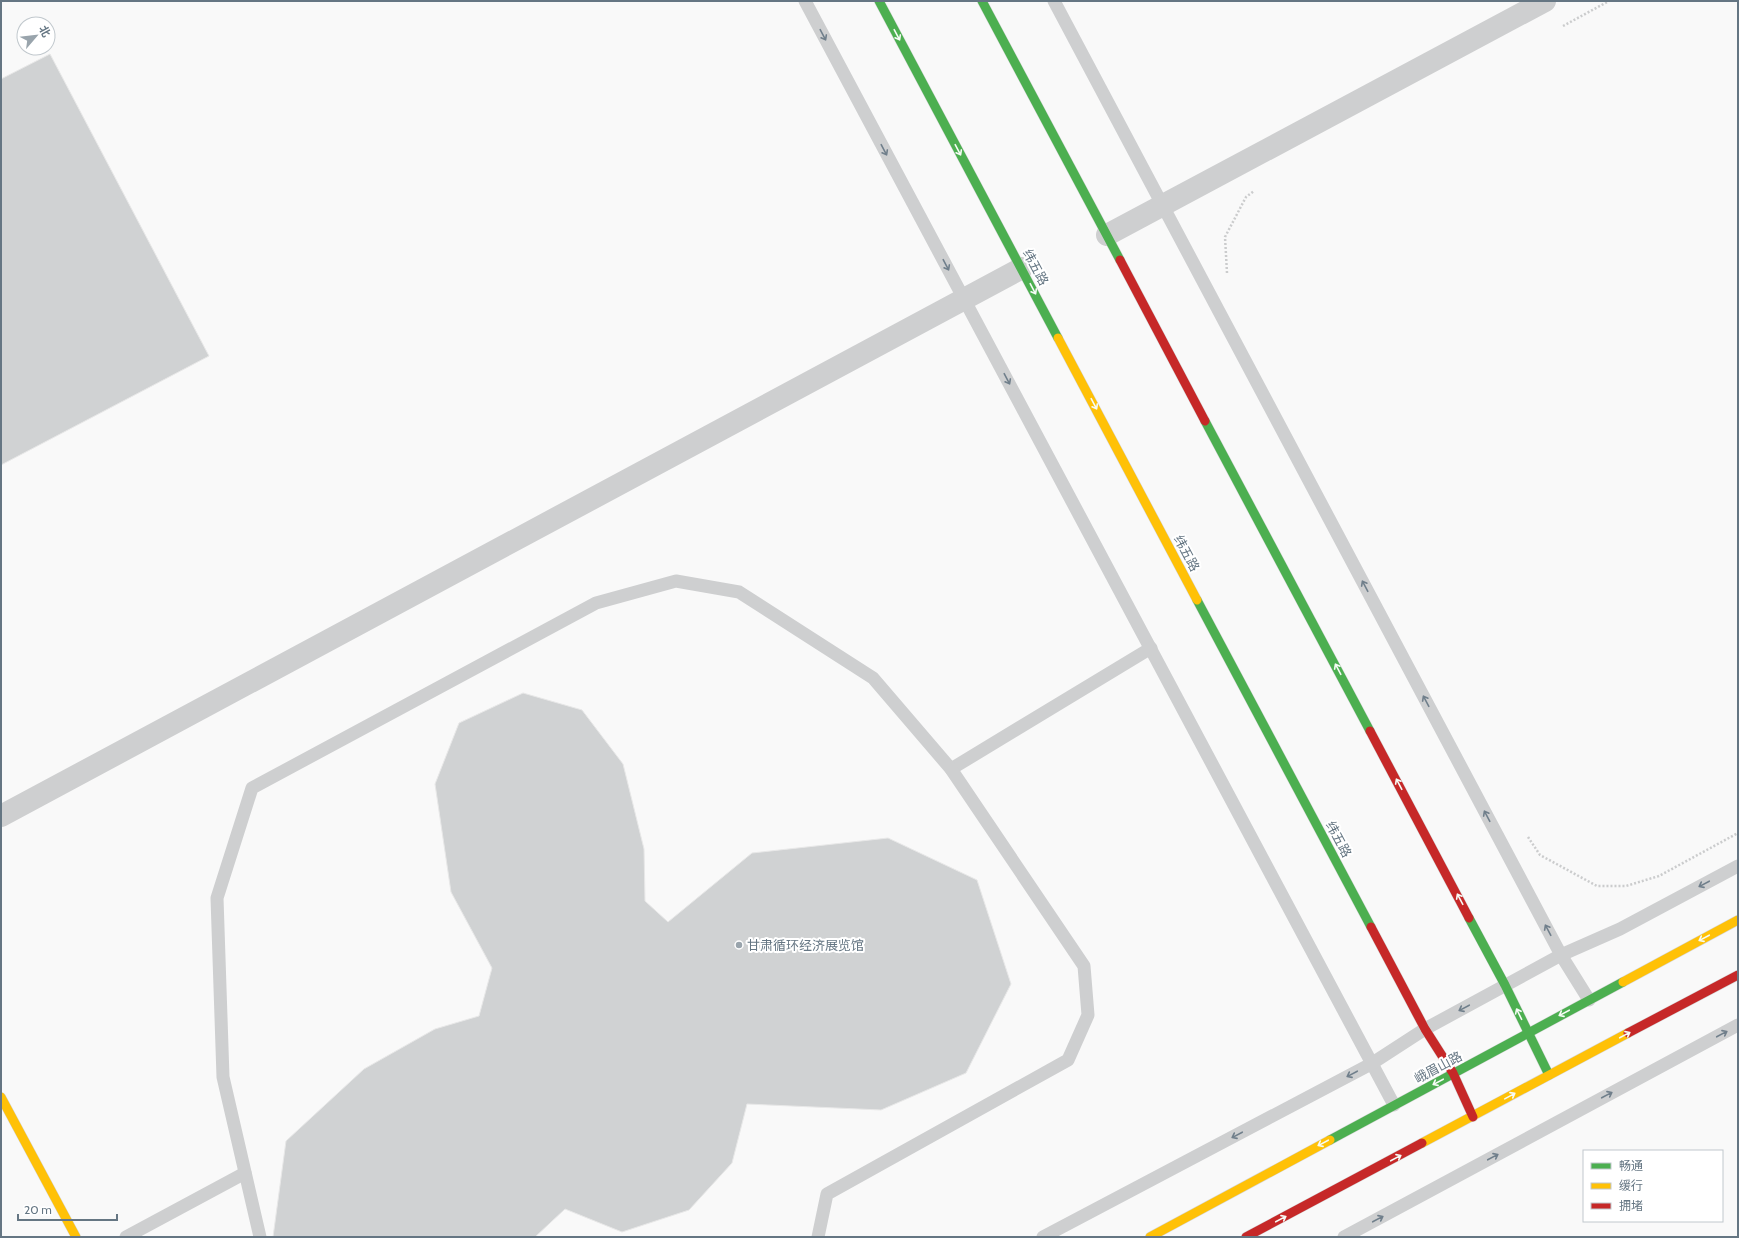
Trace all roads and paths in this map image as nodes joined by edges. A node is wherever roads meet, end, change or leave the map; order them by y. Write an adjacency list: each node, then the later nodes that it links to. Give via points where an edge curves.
1 (804, 1): 13 (lane, one-way to 13)
2 (878, 1): 11 (street, 纬五路, one-way to 11)
3 (982, 1): 10 (street)
4 (1054, 1): 9 (lane)
5 (1545, 1): 9 (street)
6 (1609, 1): 7 (path)
7 (1561, 27)
8 (1258, 189): 12 (path, via 1246,197 1225,237)
9 (1163, 205): 10 (street); 21 (lane, one-way to 9)
10 (1107, 235): 23 (street, one-way to 10)
11 (1022, 268): 13 (street); 26 (street, 纬五路, one-way to 26)
12 (1228, 280)
13 (964, 299): 14 (lane, one-way to 14); 16 (street)
14 (1151, 648): 15 (lane); 28 (lane)
15 (951, 769): 34 (lane, via 873,678 739,592 676,581 596,603 252,788 217,898 223,1077); 38 (lane, via 1084,966 1088,1015 1068,1060 827,1194)
16 (1, 816)
17 (1738, 833): 18 (path, via 1659,876 1626,886 1597,886 1540,855)
18 (1527, 836)
19 (1738, 866): 21 (lane, one-way to 21, via 1620,929)
20 (1738, 920): 24 (street, 峨眉山路, one-way to 24)
21 (1561, 955): 23 (lane); 24 (lane)
22 (1738, 976): 30 (street, one-way to 22)
23 (1506, 985): 26 (lane, one-way to 26); 27 (street, one-way to 23)
24 (1589, 1000): 27 (street, 峨眉山路, one-way to 27)
25 (1738, 1025): 42 (lane, one-way to 25)
26 (1425, 1029): 28 (lane); 29 (street, 纬五路)
27 (1528, 1033): 29 (street, 峨眉山路); 30 (street)
28 (1371, 1064): 32 (lane); 39 (lane, one-way to 39)
29 (1453, 1073): 32 (street, 峨眉山路, one-way to 32); 33 (street, 纬五路)
30 (1549, 1075): 33 (street, one-way to 30)
31 (1, 1097): 35 (street)
32 (1394, 1105): 40 (street, 峨眉山路, one-way to 40)
33 (1473, 1117): 41 (street, one-way to 33)
34 (245, 1173): 36 (lane); 37 (lane)
35 (76, 1237)
36 (126, 1237)
37 (260, 1237)
38 (818, 1237)
39 (1042, 1237)
40 (1150, 1237)
41 (1246, 1237)
42 (1344, 1237)

